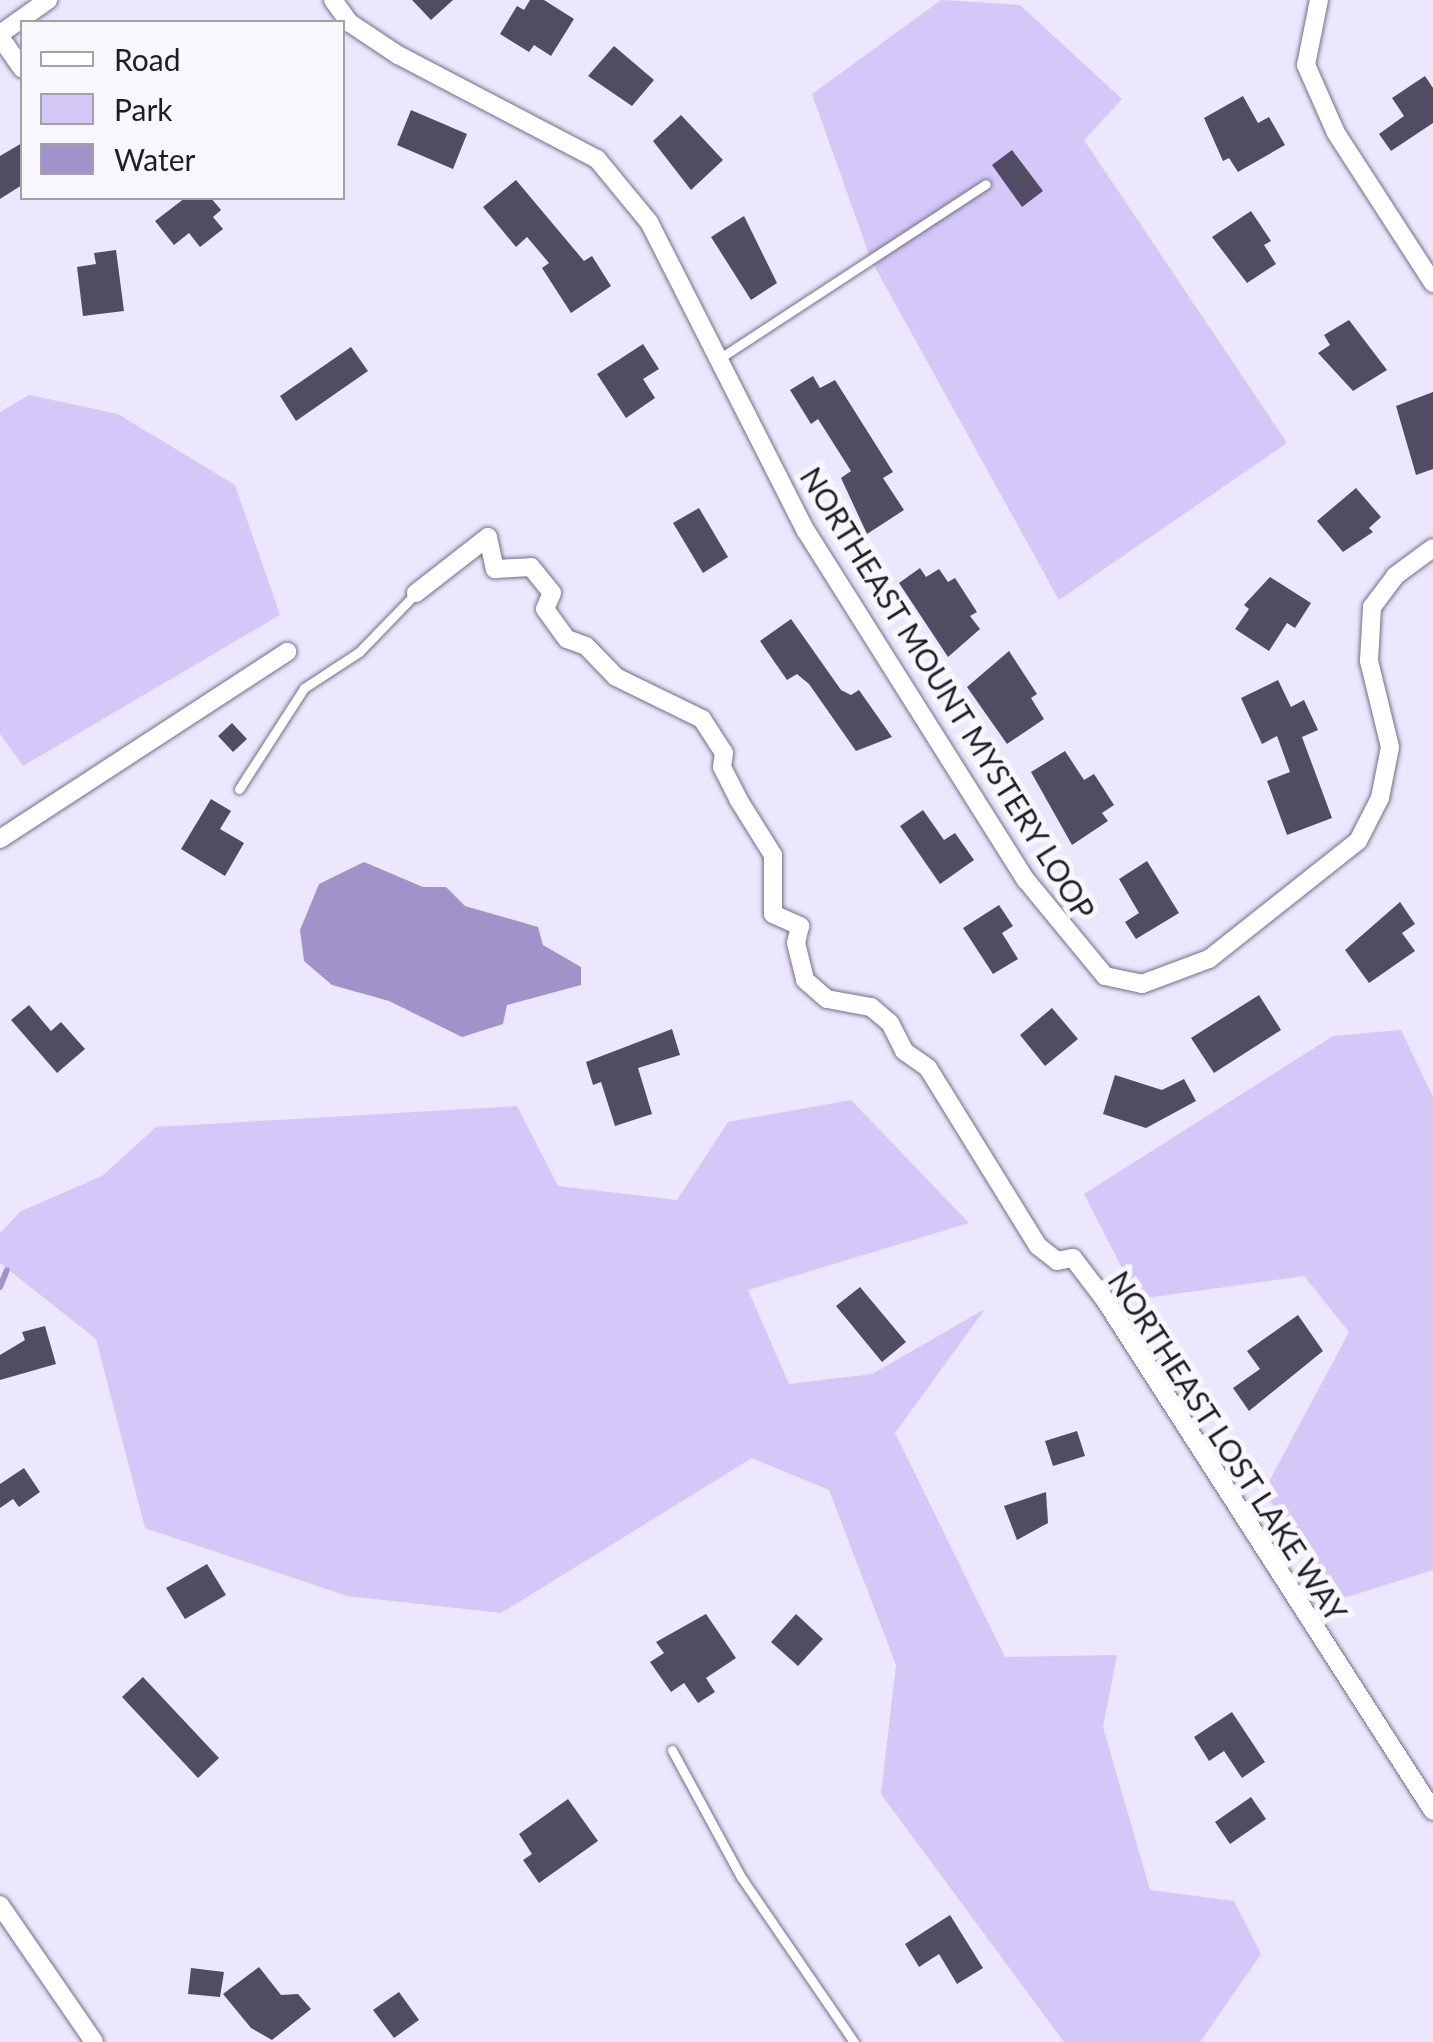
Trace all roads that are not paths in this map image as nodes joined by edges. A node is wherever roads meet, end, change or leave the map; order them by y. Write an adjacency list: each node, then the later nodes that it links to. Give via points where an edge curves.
1 (48, 0): 4 (street)
2 (333, 0): 9 (street, NORTHEAST MOUNT MYSTERY LOOP, via 350,22 398,56 597,159 649,222)
3 (1319, 0): 8 (street, via 1306,65 1336,133)
4 (21, 20)
5 (0, 36): 6 (street)
6 (20, 66)
7 (986, 184): 9 (lane)
8 (1433, 283)
9 (717, 360): 10 (street, NORTHEAST MOUNT MYSTERY LOOP, via 816,548 1026,880 1105,976 1142,984 1209,958 1358,842 1380,798 1390,747 1368,662 1372,607 1394,576)
10 (1433, 548)
11 (416, 593): 13 (lane, via 359,652 304,688); 16 (street, NORTHEAST LOST LAKE WAY, via 488,536 495,569 532,566 552,593 545,609 567,640 586,646 616,677 702,719 724,754 722,767 738,798 774,855 773,914 800,926 796,944 805,980 828,999 870,1007 890,1023 904,1052 928,1068 1038,1246 1057,1260 1073,1258 1105,1300)
12 (287, 652): 14 (street)
13 (239, 789)
14 (0, 839)
15 (672, 1750): 19 (lane, via 740,1877)
16 (1433, 1811)
17 (0, 1905): 18 (street)
18 (94, 2042)
19 (854, 2042)

